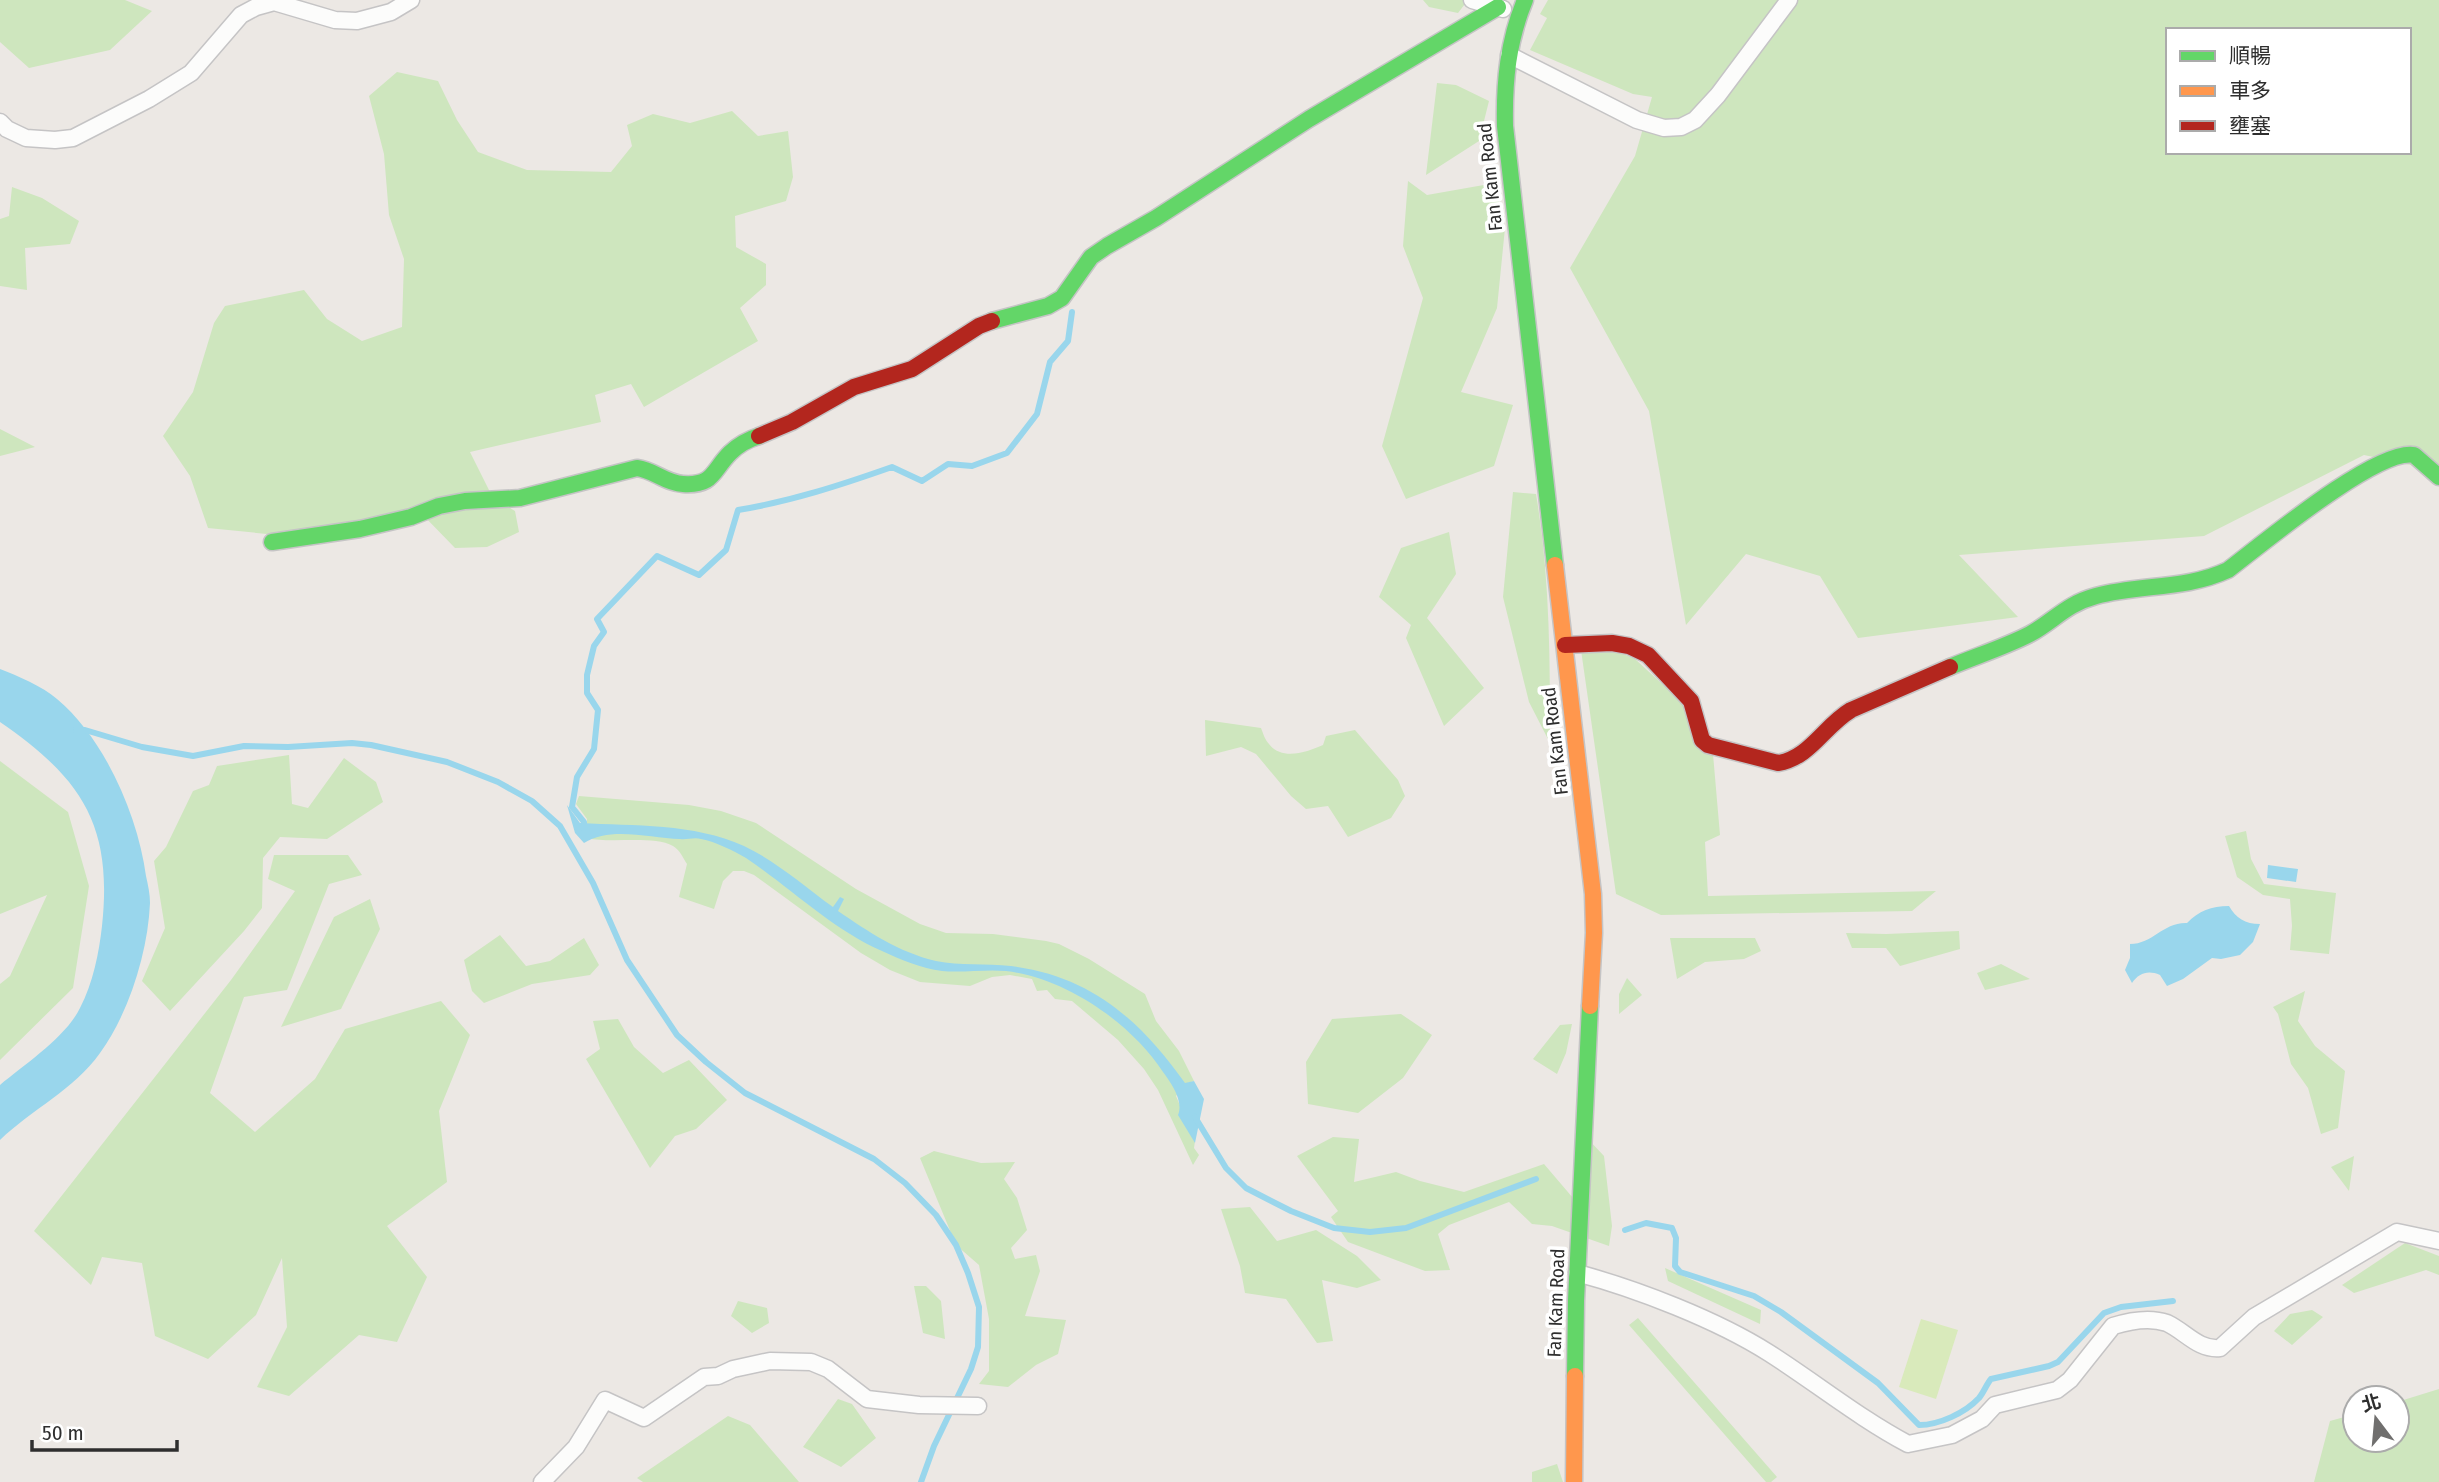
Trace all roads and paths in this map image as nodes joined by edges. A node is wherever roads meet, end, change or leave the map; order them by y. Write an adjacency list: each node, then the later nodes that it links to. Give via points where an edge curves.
1 (411, 0): 8 (street, via 391,12 357,21 335,20 274,2 256,7 241,15 191,73 73,138 26,138)
2 (1472, 0): 5 (street)
3 (1525, 0): 6 (street, Fan Kam Road)
4 (1788, 0): 7 (street, via 1718,95 1695,120 1681,127 1646,124)
5 (1498, 7): 6 (street); 10 (street, via 1107,246 1091,257 1062,298 979,326 912,369 854,387 792,422 752,438 731,453 709,480 681,484 637,468 520,498 465,501 360,529)
6 (1519, 16): 7 (street, Fan Kam Road)
7 (1508, 55): 11 (street, Fan Kam Road, via 1506,144)
8 (0, 122)
9 (2439, 477): 11 (street, via 2419,458 2392,456 2358,475 2214,578 2073,604 2032,633 1860,705 1789,762 1708,745 1702,740 1691,701 1648,655 1612,643)
10 (272, 542)
11 (1565, 645): 13 (street, Fan Kam Road, via 1594,933)
12 (2439, 1241): 13 (street, via 2397,1232 2254,1317 2220,1348 2207,1349 2168,1324 2152,1320 2113,1326 2057,1390 1995,1405 1982,1419 1952,1435 1908,1444 1767,1352 1708,1322)
13 (1577, 1273): 16 (street, Fan Kam Road)
14 (974, 1406): 15 (street, via 867,1399 828,1369 811,1362 770,1361 704,1377 644,1418 605,1400 576,1447)
15 (542, 1482)
16 (1574, 1482)

